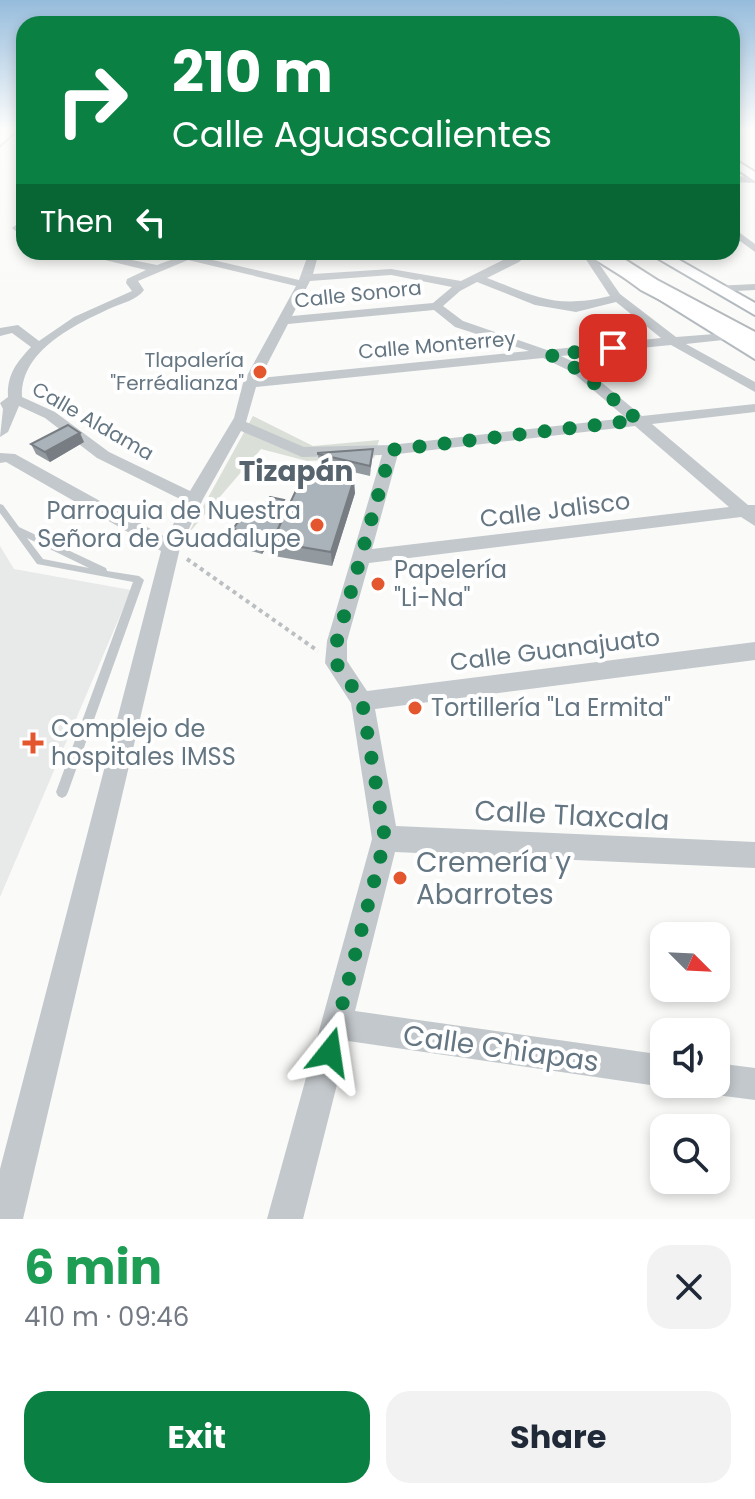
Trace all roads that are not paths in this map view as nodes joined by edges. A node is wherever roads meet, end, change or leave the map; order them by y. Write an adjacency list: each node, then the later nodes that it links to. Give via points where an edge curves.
1 (116, 260): 13 (street)
2 (181, 260): 13 (street)
3 (205, 260): 15 (street)
4 (312, 260): 15 (street)
5 (516, 260): 14 (street)
6 (591, 260): 19 (street, via 596,276)
7 (601, 260): 24 (main road)
8 (611, 260): 25 (highway)
9 (623, 260): 25 (highway)
10 (647, 260): 21 (highway)
11 (658, 260): 21 (highway)
12 (667, 260): 18 (main road)
13 (154, 268): 27 (street, via 133,279 136,293 92,310)
14 (479, 279): 16 (street); 19 (street, via 539,302 576,308)
15 (305, 281): 16 (street, via 386,272); 22 (street)
16 (462, 285): 20 (street)
17 (755, 287): 18 (street)
18 (715, 289): 21 (main road)
19 (618, 298): 26 (street)
20 (437, 306): 22 (street, Calle Sonora); 29 (street, via 459,324)
21 (755, 315)
22 (282, 321): 30 (street)
23 (0, 332): 27 (street, via 14,328)
24 (723, 336): 26 (street, Calle Monterrey); 28 (main road)
25 (755, 340)
26 (676, 342): 29 (street, Calle Monterrey); 31 (street)
27 (39, 347): 32 (street, via 14,374)
28 (755, 353)
29 (551, 355): 30 (street, Calle Monterrey); 35 (street, via 577,369)
30 (250, 383): 36 (street)
31 (755, 388)
32 (15, 399): 33 (street); 37 (street); 40 (street, Calle Aldama, via 50,415 103,455)
33 (0, 408)
34 (755, 408): 35 (street)
35 (638, 420): 38 (street); 42 (street)
36 (238, 424): 38 (street, via 302,452); 40 (street)
37 (0, 432)
38 (391, 450): 45 (street)
39 (3, 453): 44 (street)
40 (194, 499): 44 (street)
41 (0, 507): 43 (lane)
42 (752, 514): 45 (street, Calle Jalisco)
43 (14, 528): 46 (lane); 46 (lane, via 40,562)
44 (171, 548): 56 (street)
45 (360, 557): 48 (street, via 336,663)
46 (115, 576): 49 (lane, via 139,580)
47 (755, 651): 48 (street, Calle Guanajuato)
48 (362, 701): 50 (street)
49 (62, 792)
50 (385, 839): 51 (street, Calle Tlaxcala); 52 (street)
51 (755, 855)
52 (338, 1024): 53 (street, Calle Chiapas); 57 (street)
53 (650, 1069)
54 (730, 1081): 55 (street)
55 (755, 1084)
56 (5, 1219)
57 (285, 1219)

